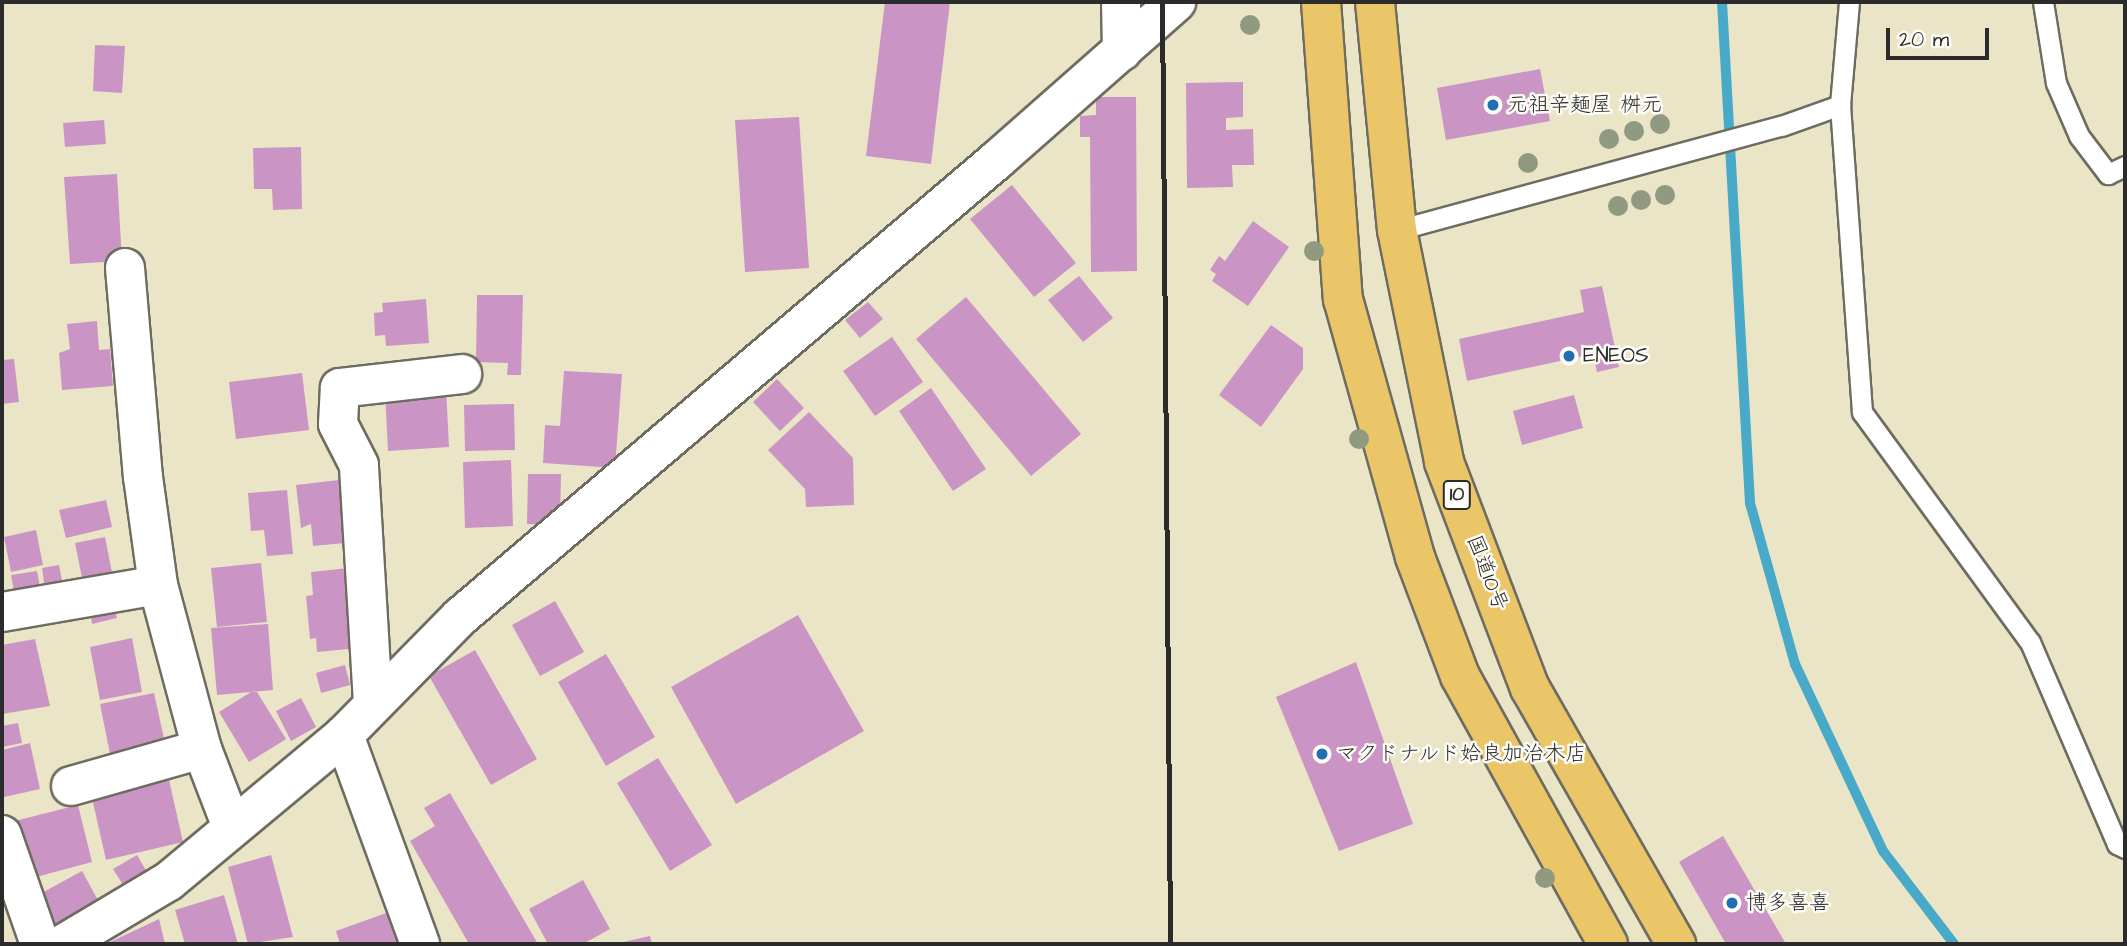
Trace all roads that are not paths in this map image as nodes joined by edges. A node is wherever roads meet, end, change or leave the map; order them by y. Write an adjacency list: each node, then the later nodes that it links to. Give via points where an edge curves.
1 (1121, 2): 9 (street)
2 (1176, 2): 9 (street)
3 (1303, 2): 8 (street)
4 (1321, 2): 8 (highway)
5 (1375, 2): 12 (highway, 国道10号 / 10)
6 (1849, 2): 10 (lane)
7 (2043, 2): 11 (lane, via 2056,83 2079,136 2108,174)
8 (1323, 48): 24 (highway, via 1343,299 1415,557 1460,676)
9 (1122, 51): 17 (street, via 460,617)
10 (1840, 105): 12 (lane, via 1781,126); 23 (lane, via 1861,412 2029,642 2117,844)
11 (2125, 166)
12 (1412, 225): 28 (highway, 国道10号 / 10, via 1444,462 1530,688)
13 (125, 268): 15 (street, via 143,477)
14 (463, 374): 17 (street, via 340,388 338,424 359,465)
15 (158, 585): 16 (street); 19 (street)
16 (2, 612)
17 (373, 703): 18 (street)
18 (344, 735): 21 (street); 27 (street)
19 (202, 749): 20 (street); 21 (street)
20 (71, 786)
21 (232, 827): 26 (street, via 169,881)
22 (2, 835): 25 (street)
23 (2125, 848)
24 (1606, 943)
25 (40, 944)
26 (63, 944)
27 (420, 944)
28 (1676, 944)

